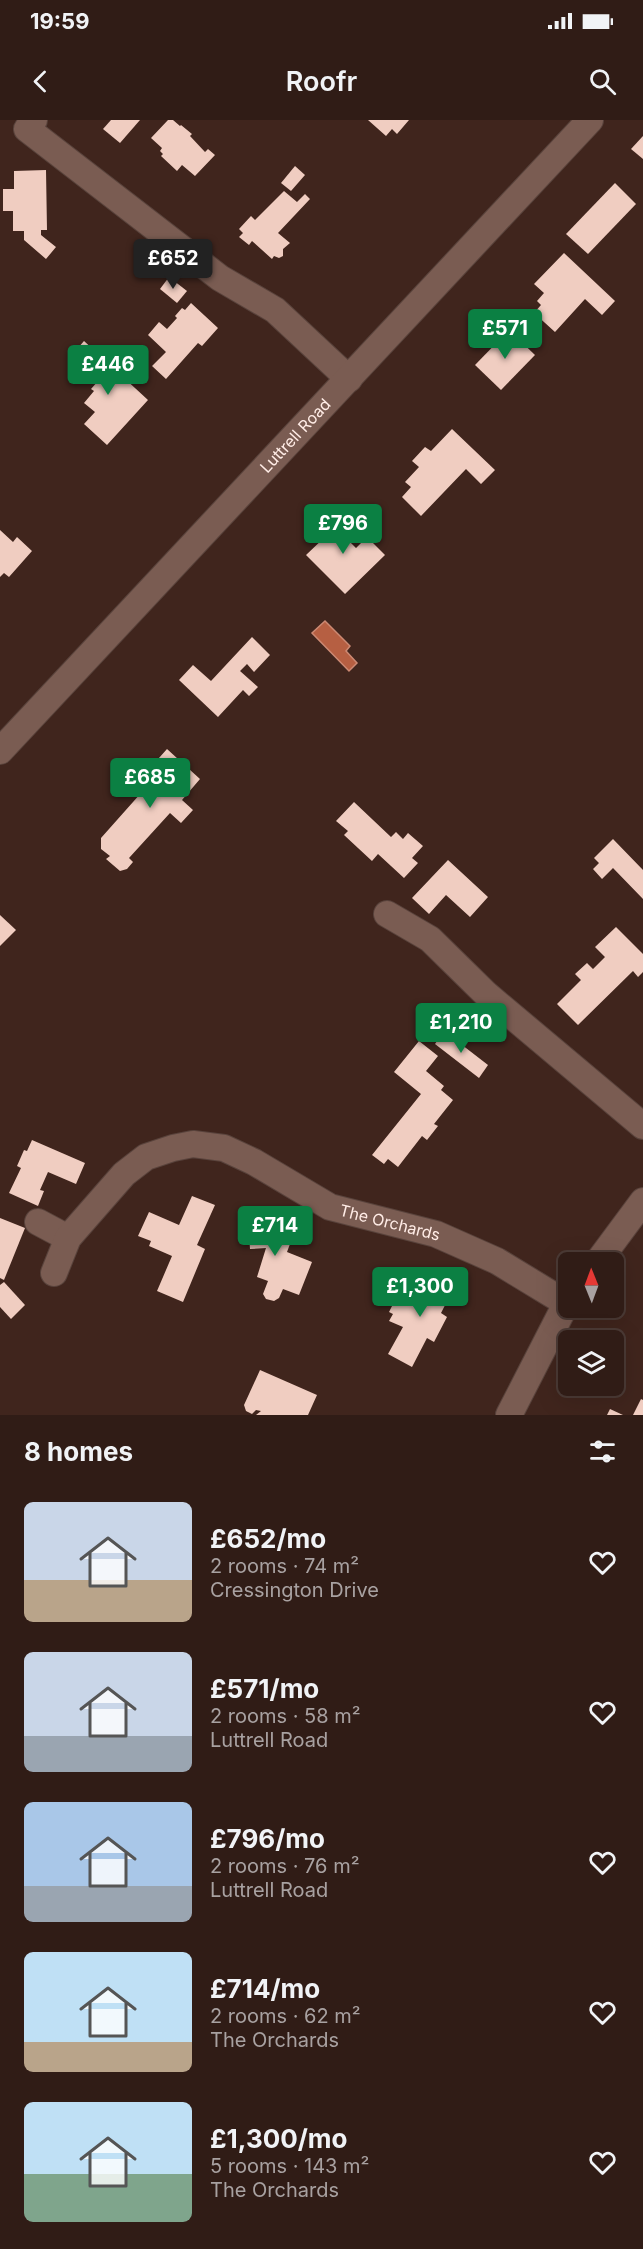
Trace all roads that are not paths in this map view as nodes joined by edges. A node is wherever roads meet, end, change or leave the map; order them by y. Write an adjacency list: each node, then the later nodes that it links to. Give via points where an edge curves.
1 (34, 120): 3 (street, via 27,129 220,279 275,310)
2 (590, 120): 3 (street, Luttrell Road)
3 (349, 379): 4 (street, Luttrell Road)
4 (0, 751)
5 (387, 914): 6 (street, via 430,939 486,994)
6 (643, 1126)
7 (643, 1202): 10 (street)
8 (38, 1222): 9 (street)
9 (68, 1238): 11 (street, The Orchards); 12 (street, The Orchards, via 124,1174 146,1157 194,1144 224,1148 330,1207 436,1234 498,1261)
10 (605, 1252)
11 (54, 1273)
12 (558, 1297)
13 (559, 1318): 14 (street)
14 (509, 1415)

